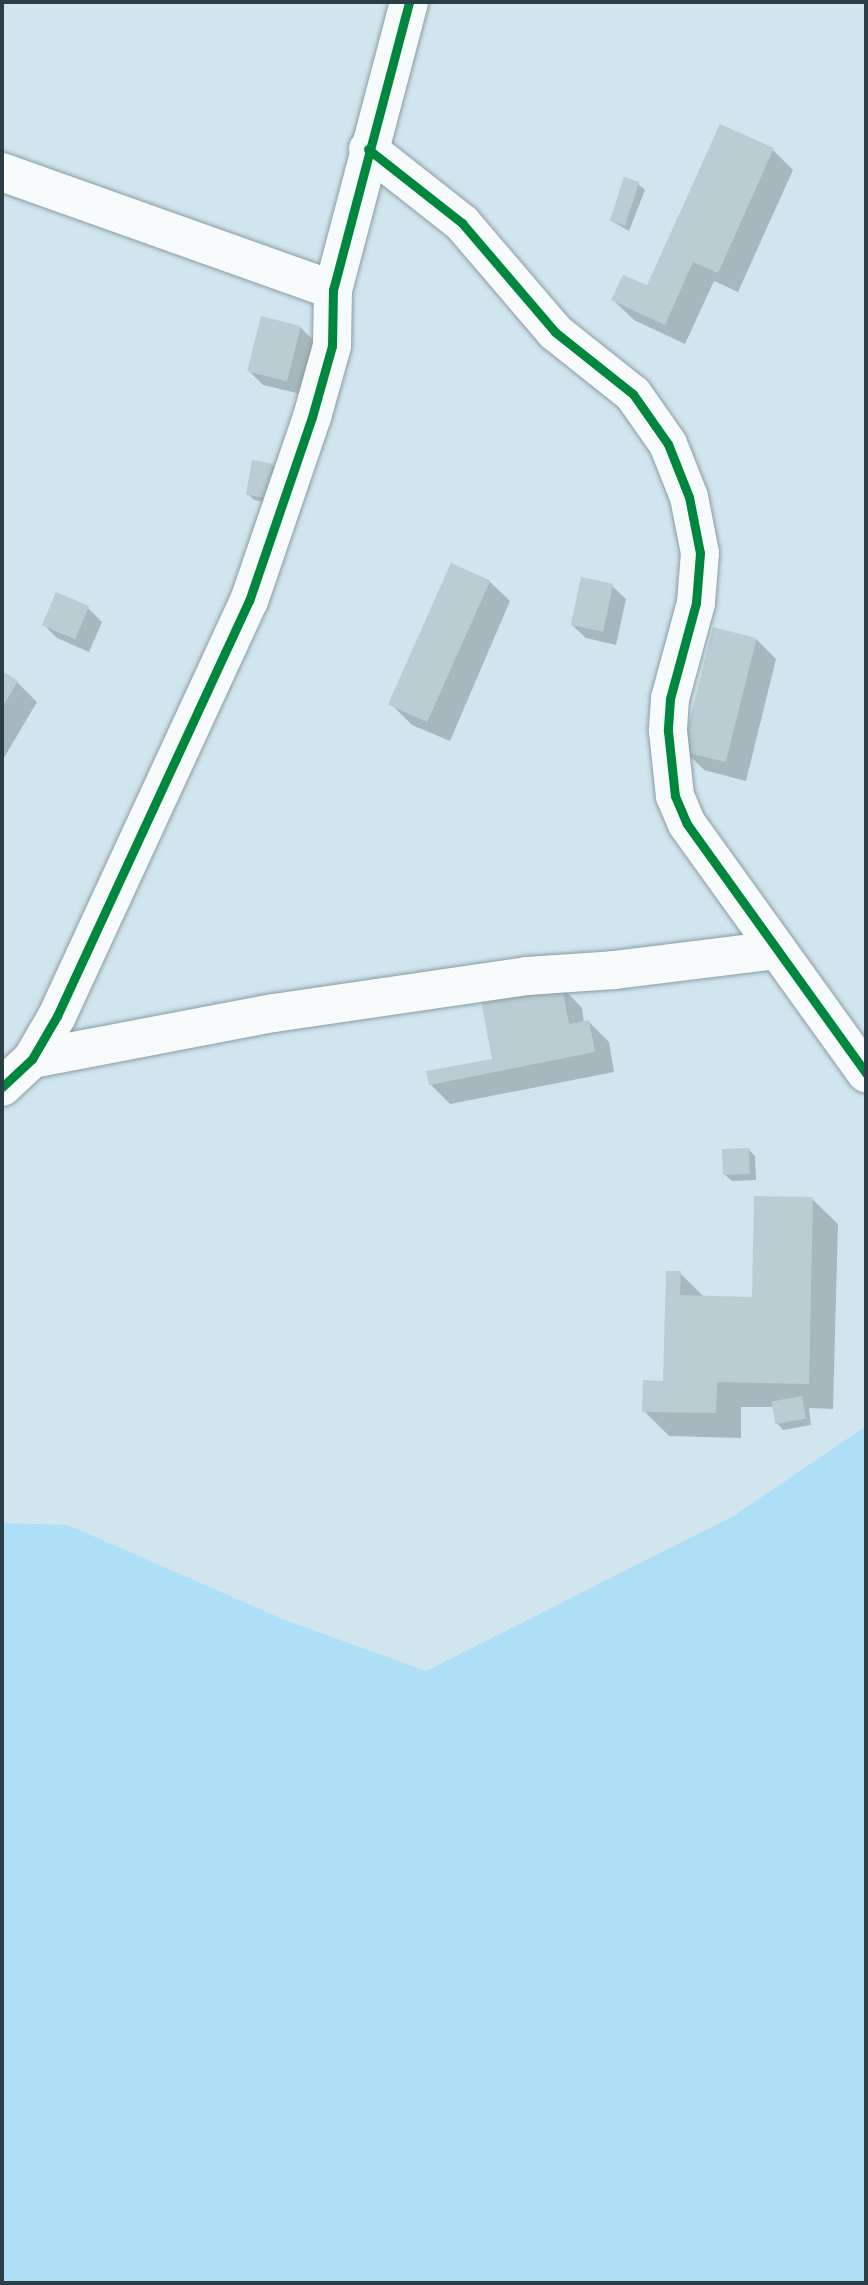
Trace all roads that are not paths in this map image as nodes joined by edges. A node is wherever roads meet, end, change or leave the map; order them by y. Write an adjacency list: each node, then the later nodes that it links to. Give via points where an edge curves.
1 (409, 2): 2 (street)
2 (368, 149): 4 (street); 5 (street, via 462,223 555,331 633,394 668,444 689,497 700,553 696,603 670,699 668,732 675,796 687,824)
3 (2, 172): 4 (street)
4 (333, 290): 6 (street, via 332,346 249,601 57,1016)
5 (777, 950): 6 (street, via 527,976 287,1011); 7 (street)
6 (32, 1059): 8 (street)
7 (866, 1073)
8 (2, 1087)

